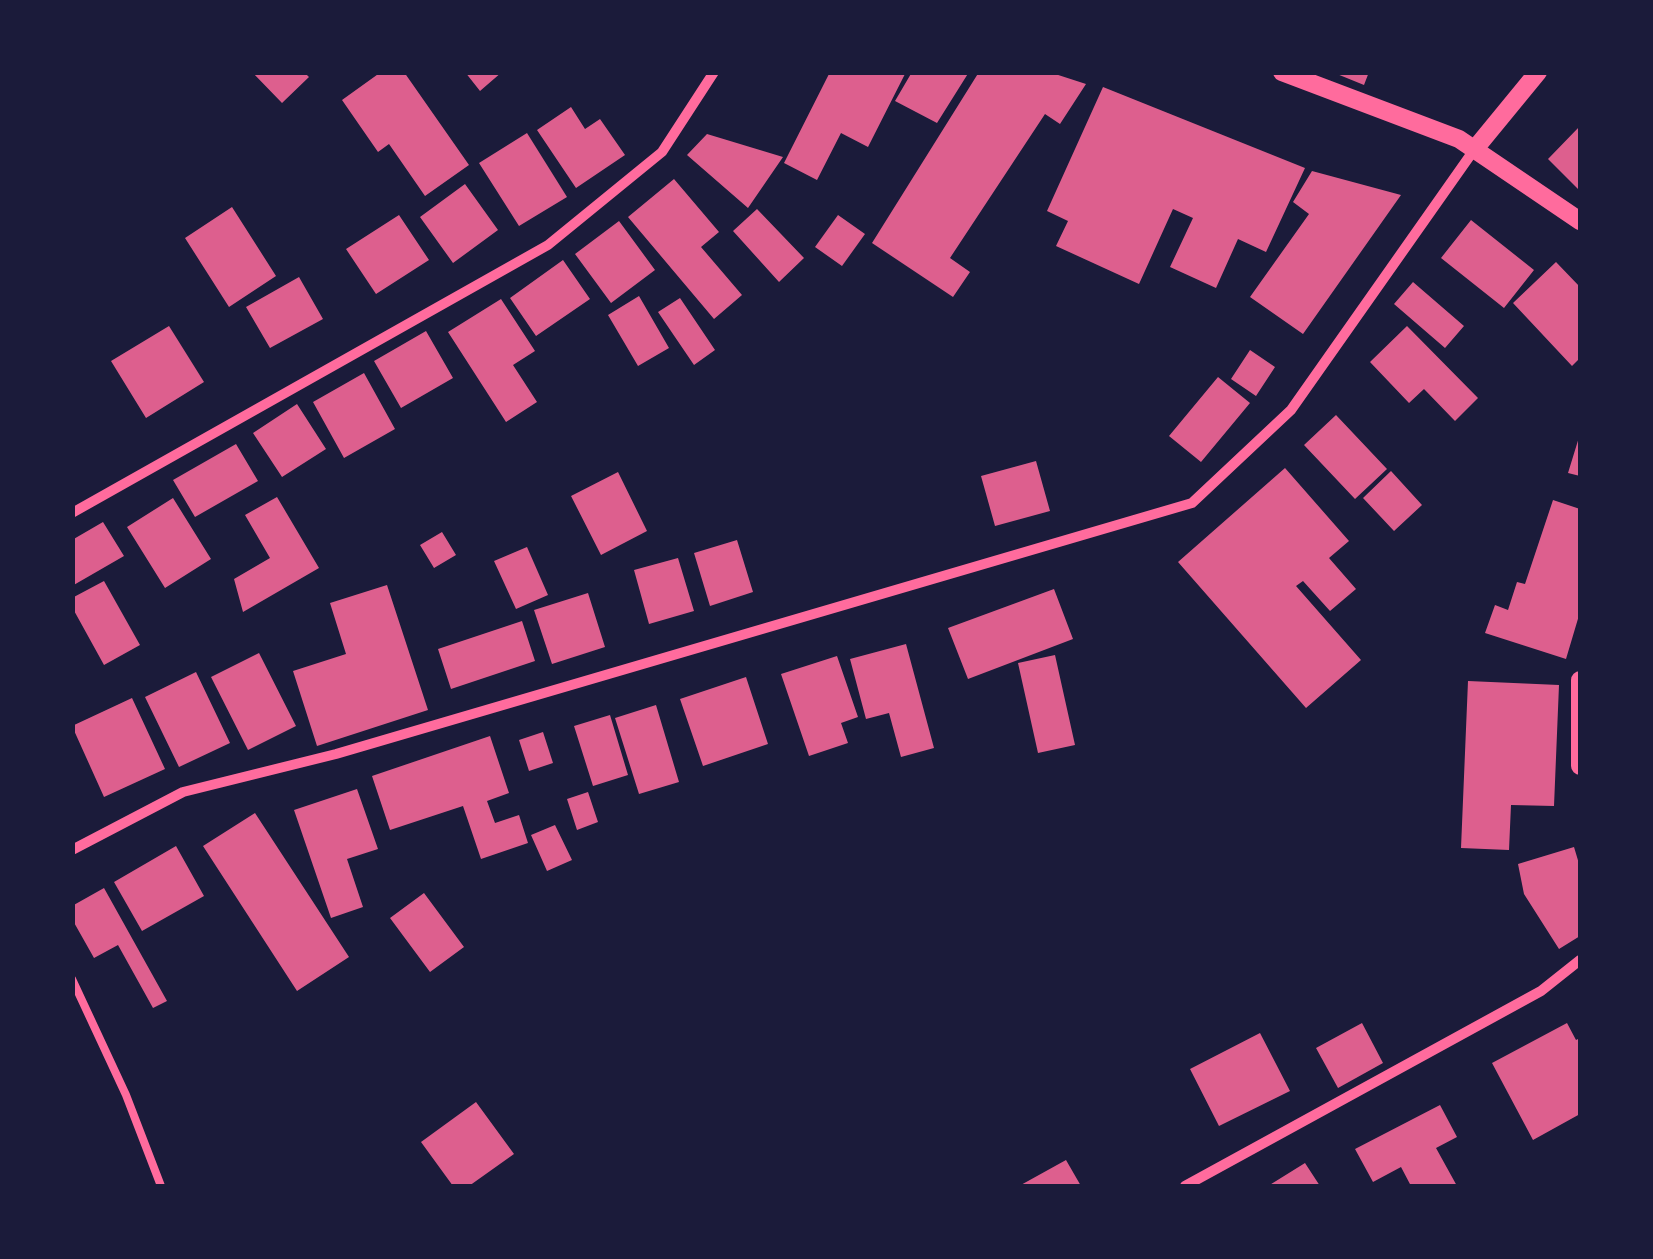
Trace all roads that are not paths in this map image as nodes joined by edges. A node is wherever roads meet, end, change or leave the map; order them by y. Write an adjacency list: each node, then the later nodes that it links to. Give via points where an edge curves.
1 (714, 72): 6 (street, via 662,152 548,245)
2 (1282, 72): 4 (street)
3 (1538, 72): 4 (street)
4 (1474, 150): 5 (street); 9 (street, via 1291,410 1192,503 336,754 183,792)
5 (1580, 221)
6 (72, 514)
7 (1580, 680): 8 (street)
8 (1580, 766)
9 (72, 850)
10 (1580, 960): 13 (street, via 1541,991)
11 (72, 980): 12 (lane)
12 (161, 1186)
13 (1186, 1186)

